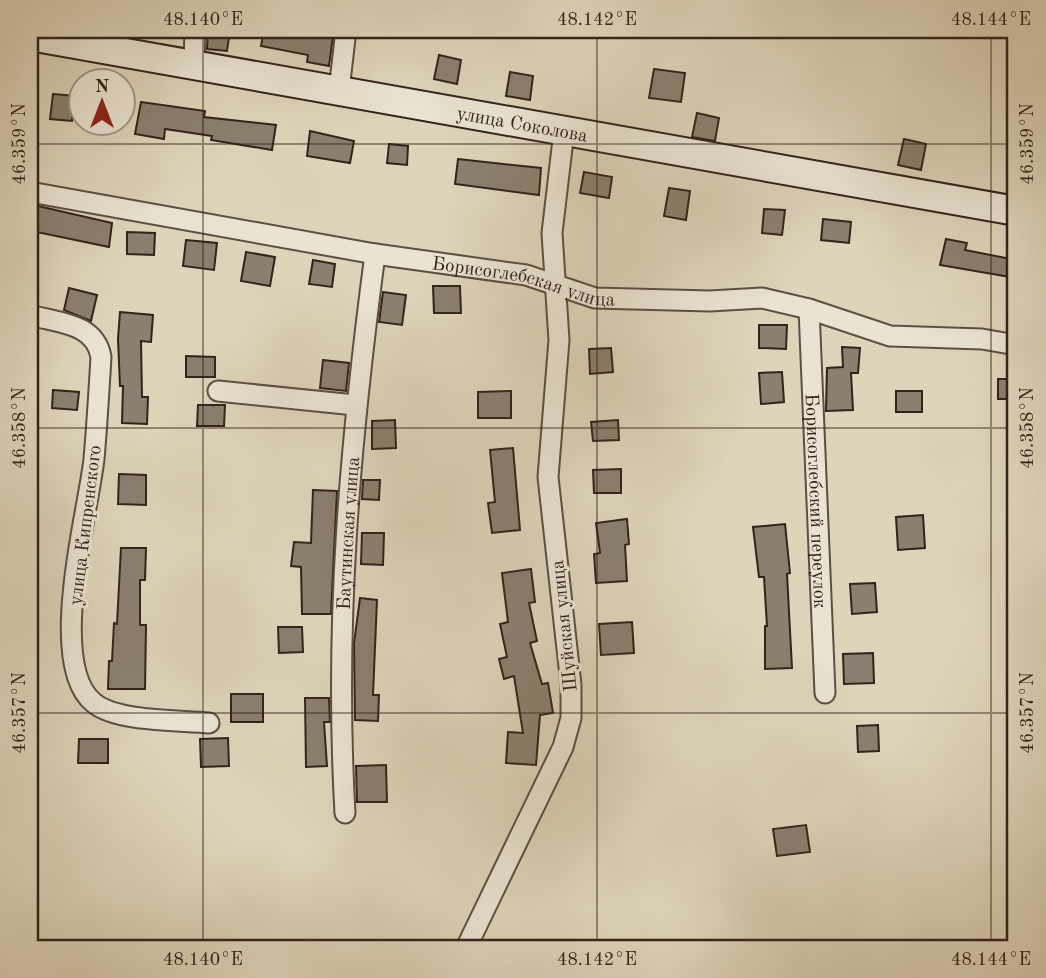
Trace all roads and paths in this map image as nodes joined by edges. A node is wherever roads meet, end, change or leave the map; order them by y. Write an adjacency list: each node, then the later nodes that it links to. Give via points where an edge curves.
1 (195, 30): 4 (street)
2 (346, 30): 5 (street)
3 (35, 34): 4 (main road, улица Соколова)
4 (194, 64): 5 (main road, улица Соколова)
5 (339, 90): 6 (main road, улица Соколова)
6 (564, 131): 8 (main road, улица Соколова); 10 (street, Шуйская улица, via 552,233)
7 (30, 192): 9 (street, Борисоглебская улица)
8 (1016, 211)
9 (375, 254): 10 (street, Борисоглебская улица); 15 (street, Баутинская улица)
10 (553, 282): 11 (street, Борисоглебская улица, via 595,298 762,298); 19 (street, Шуйская улица, via 559,340 548,477 571,718 564,747)
11 (809, 309): 13 (street, Борисоглебская улица, via 890,336 982,339); 16 (street, Борисоглебский переулок)
12 (30, 315): 17 (street, улица Кипренского, via 85,330 98,342 101,357 93,460 72,608 72,652 82,687 92,702 110,713)
13 (1016, 345)
14 (218, 391): 15 (street)
15 (355, 405): 18 (street, Баутинская улица, via 340,615)
16 (825, 693)
17 (209, 723)
18 (345, 814)
19 (466, 948)

